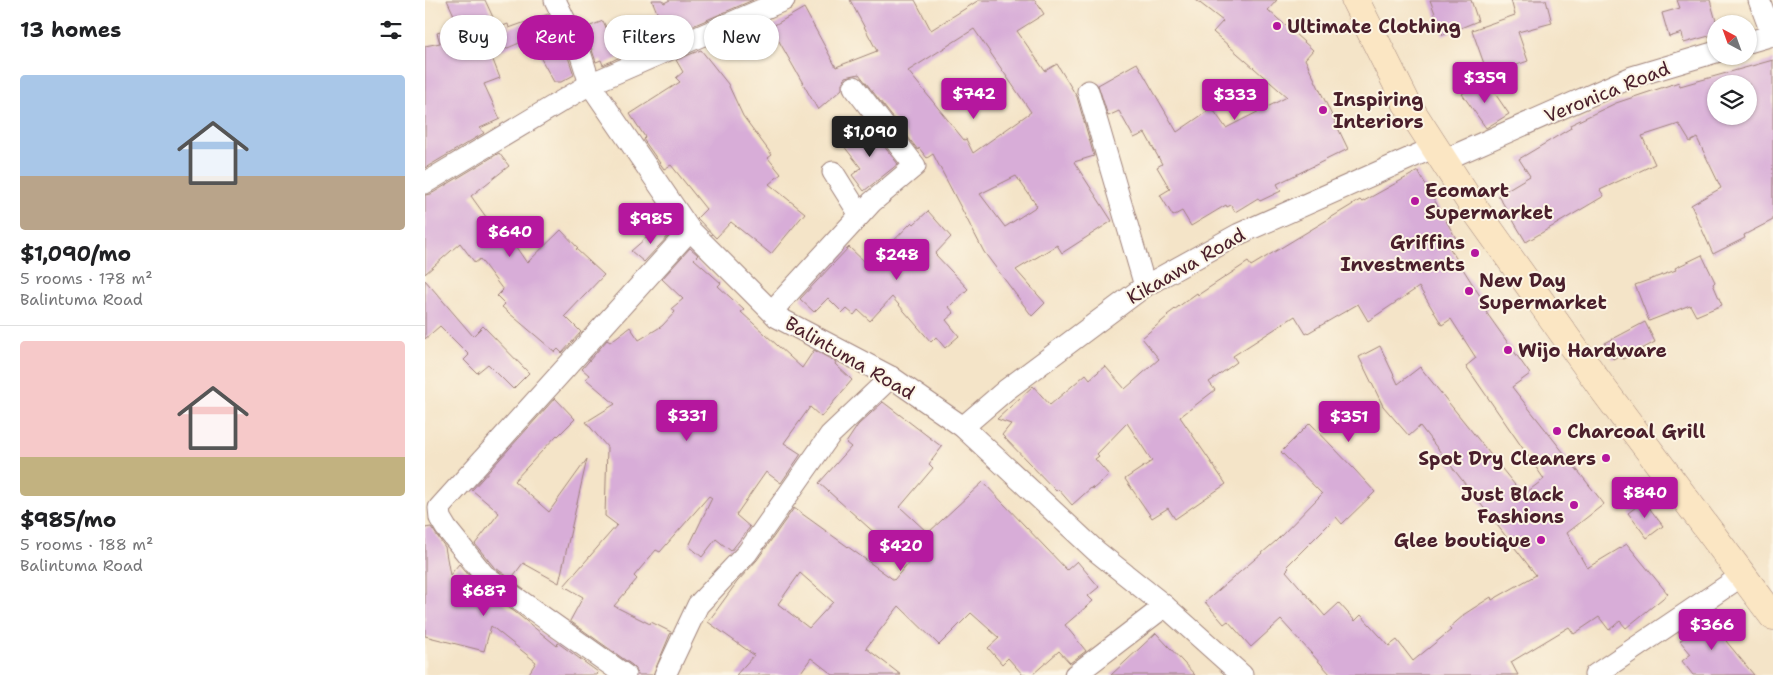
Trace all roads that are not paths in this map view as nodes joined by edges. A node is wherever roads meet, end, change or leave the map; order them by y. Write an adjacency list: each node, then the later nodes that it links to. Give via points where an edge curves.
1 (555, 0): 8 (street, Balintuma Road, via 579,49)
2 (784, 0): 8 (street)
3 (1355, 0): 11 (main road, via 1407,104)
4 (1759, 0): 5 (street)
5 (1773, 35): 6 (street)
6 (1757, 40)
7 (1707, 55): 11 (street, Veronica Road, via 1632,78)
8 (590, 84): 13 (street); 15 (street, Balintuma Road)
9 (854, 87): 14 (street, via 915,166)
10 (1088, 91): 16 (street)
11 (1440, 154): 16 (street, Kikaawa Road, via 1239,234); 20 (main road, via 1476,211 1603,389)
12 (833, 172): 14 (street)
13 (425, 183)
14 (860, 215): 17 (street)
15 (690, 230): 17 (street, Balintuma Road); 23 (street, via 439,508 446,528 484,575)
16 (1145, 286): 19 (street, Kikaawa Road, via 1006,390)
17 (771, 311): 18 (street, Balintuma Road)
18 (891, 377): 19 (street, Balintuma Road); 24 (street, via 830,435 747,553 698,606)
19 (963, 427): 21 (street, Balintuma Road, via 1096,551)
20 (1743, 575): 22 (main road); 27 (street)
21 (1165, 606): 25 (street); 26 (street, Balintuma Road)
22 (1773, 616)
23 (625, 675)
24 (665, 675)
25 (1075, 675)
26 (1242, 675)
27 (1595, 675)

